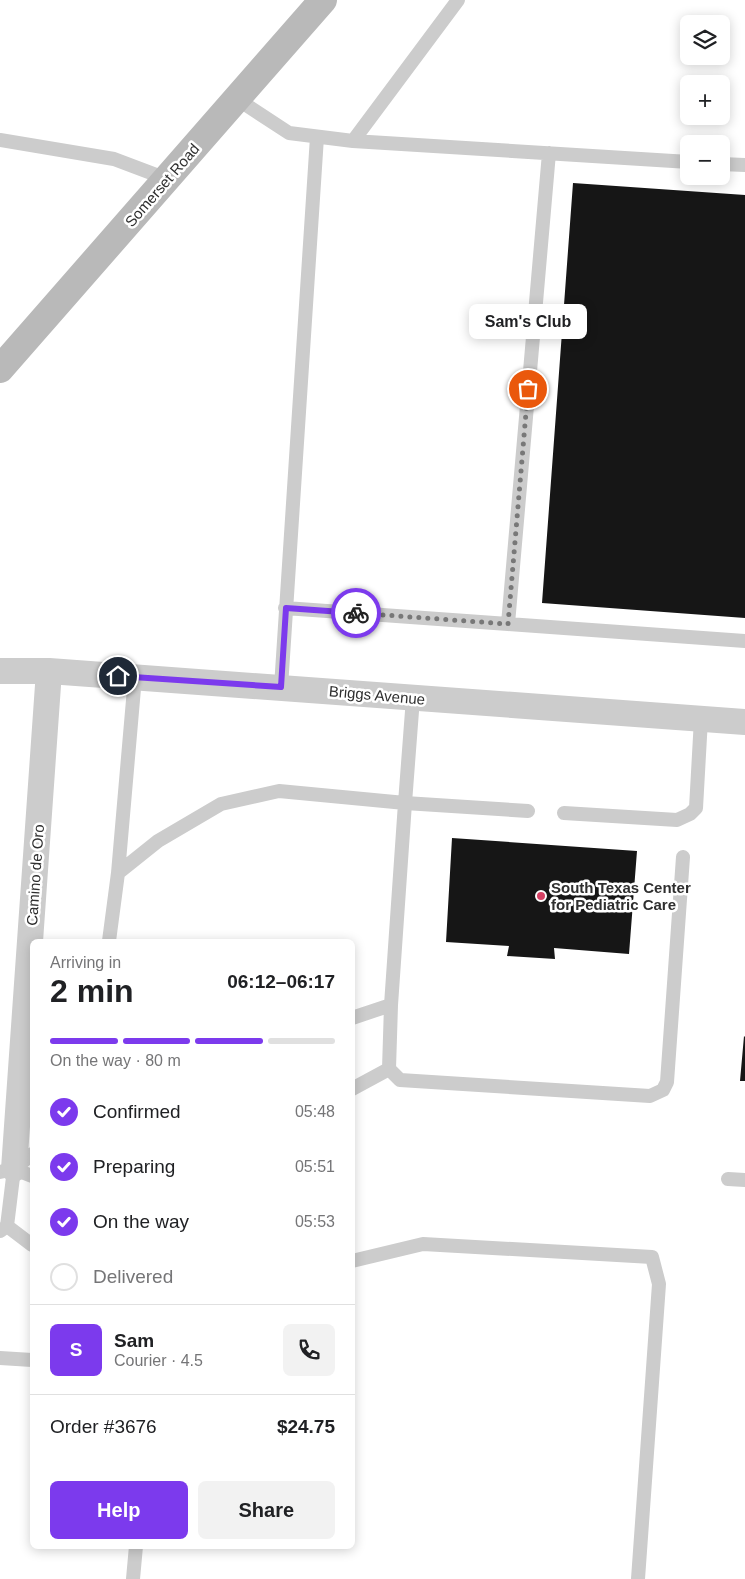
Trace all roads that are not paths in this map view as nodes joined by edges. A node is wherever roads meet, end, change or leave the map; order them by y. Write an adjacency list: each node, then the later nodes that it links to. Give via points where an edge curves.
1 (323, 0): 3 (main road, Somerset Road)
2 (458, 0): 6 (lane)
3 (237, 99): 4 (lane, via 289,133); 11 (main road, Somerset Road)
4 (317, 137): 6 (lane); 13 (lane)
5 (0, 140): 11 (lane, via 114,160)
6 (353, 141): 7 (lane)
7 (549, 153): 8 (lane); 14 (lane)
8 (680, 161)
9 (730, 164): 10 (lane)
10 (745, 165)
11 (167, 179): 12 (main road, Somerset Road)
12 (0, 369)
13 (286, 608): 14 (lane); 19 (lane)
14 (508, 624): 15 (lane)
15 (745, 640)
16 (3, 670): 17 (street, Briggs Avenue)
17 (49, 671): 18 (street, Briggs Avenue); 28 (street, Camino de Oro)
18 (135, 677): 19 (street, Briggs Avenue); 27 (lane)
19 (281, 687): 20 (street, Briggs Avenue)
20 (413, 698): 21 (street, Briggs Avenue); 23 (lane)
21 (701, 719): 22 (street, Briggs Avenue); 25 (lane, via 696,808 690,814 677,820)
22 (745, 722)
23 (405, 803): 24 (lane); 27 (lane, via 279,791 221,804 158,841); 31 (lane)
24 (528, 810)
25 (564, 812)
26 (683, 857): 33 (lane, via 663,1090 650,1096 400,1080)
27 (118, 873): 29 (lane)
28 (33, 939)
29 (109, 939)
30 (30, 997): 35 (street, Camino de Oro)
31 (391, 1005): 32 (lane); 33 (lane)
32 (355, 1017)
33 (389, 1069): 34 (lane)
34 (355, 1087)
35 (20, 1168): 38 (lane)
36 (728, 1179): 37 (lane)
37 (745, 1180)
38 (3, 1229): 39 (lane)
39 (30, 1244)
40 (355, 1260): 45 (lane, via 423,1244 652,1257 660,1284)
41 (0, 1358): 42 (lane)
42 (30, 1360)
43 (136, 1549): 44 (lane)
44 (133, 1579)
45 (638, 1579)

